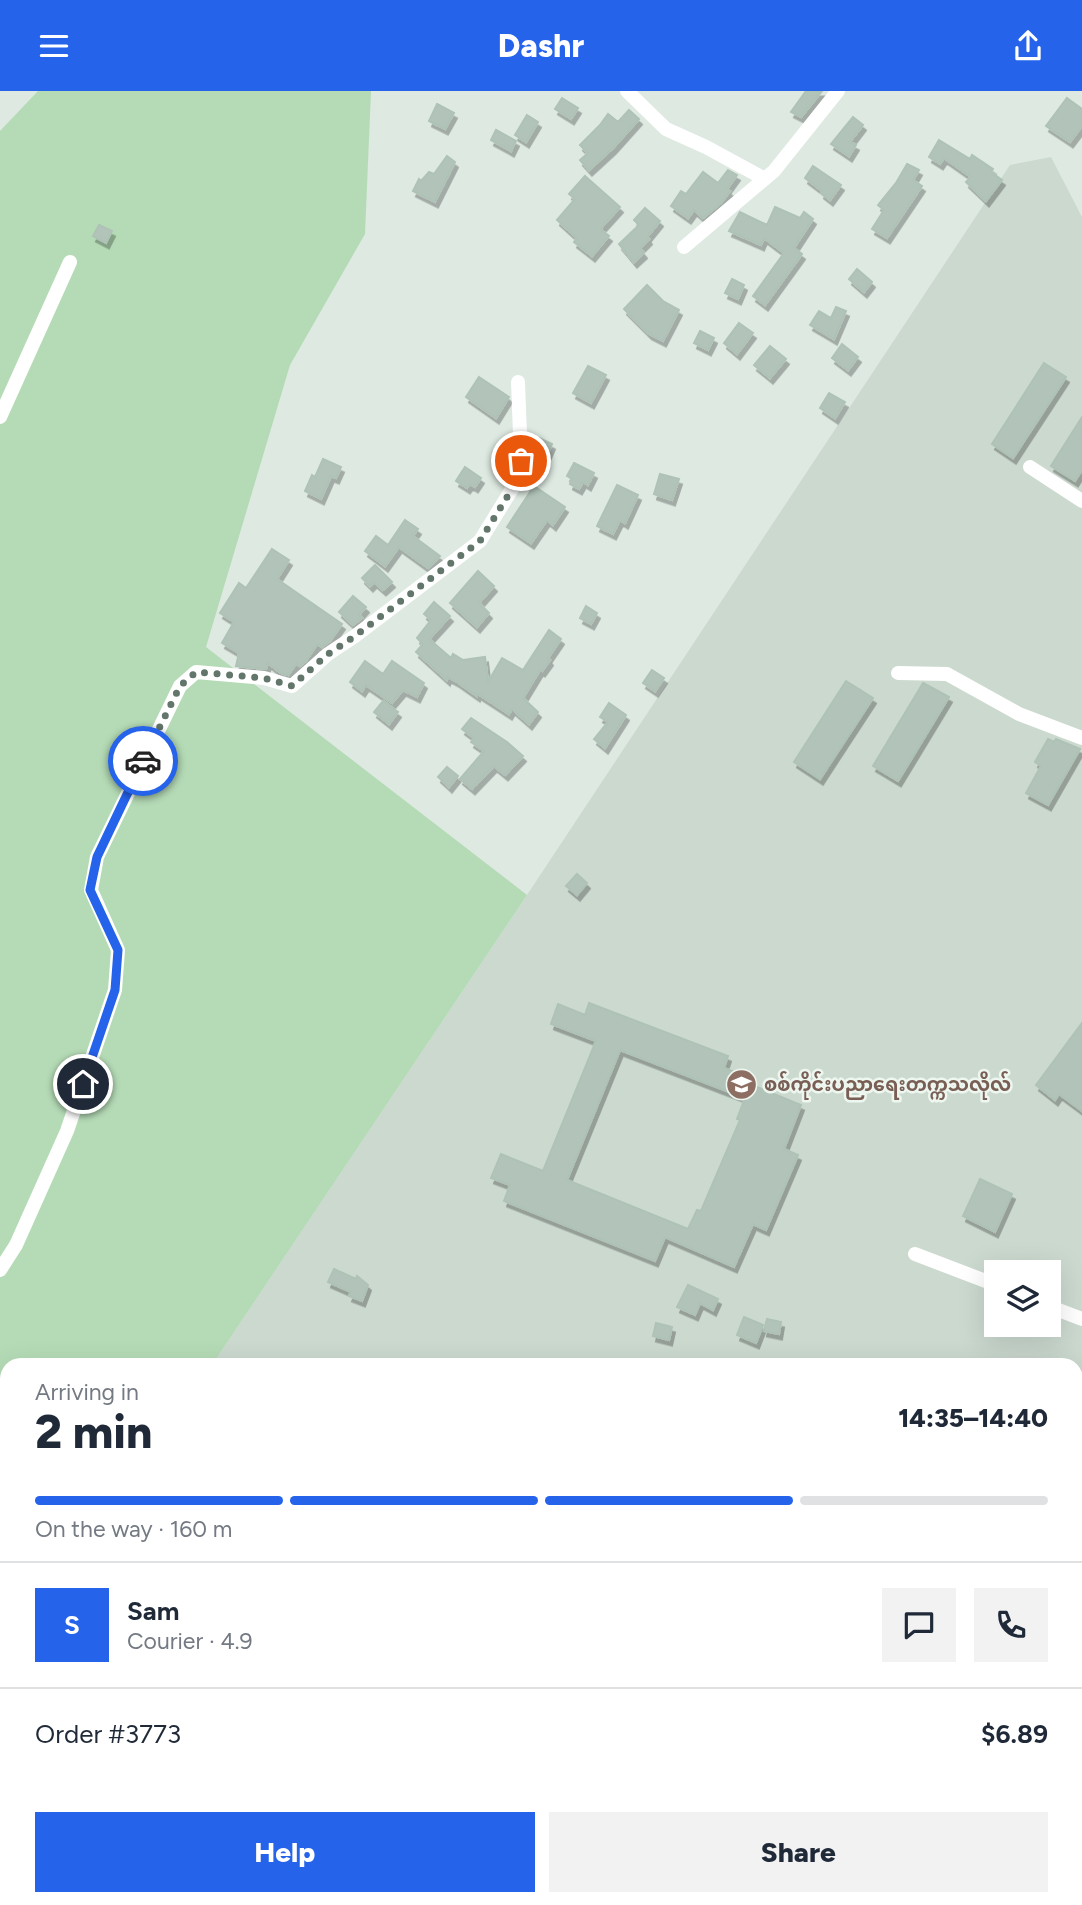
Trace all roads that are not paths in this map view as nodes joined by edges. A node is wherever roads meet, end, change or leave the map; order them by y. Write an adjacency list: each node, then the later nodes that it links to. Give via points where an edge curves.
1 (627, 91): 3 (street, via 666,129)
2 (838, 91): 3 (street)
3 (765, 179): 4 (street)
4 (684, 247)
5 (70, 262): 7 (street)
6 (518, 382): 13 (street, via 521,461 512,489 480,541 292,686 264,678 196,672 180,686 97,857 90,890 118,950 115,990 67,1131 16,1245)
7 (0, 417)
8 (1030, 467): 9 (street)
9 (1082, 501)
10 (898, 673): 11 (street, via 947,674 1019,714)
11 (1082, 738)
12 (915, 1254): 14 (street)
13 (0, 1270)
14 (984, 1280)
15 (1061, 1311): 16 (street)
16 (1082, 1319)

